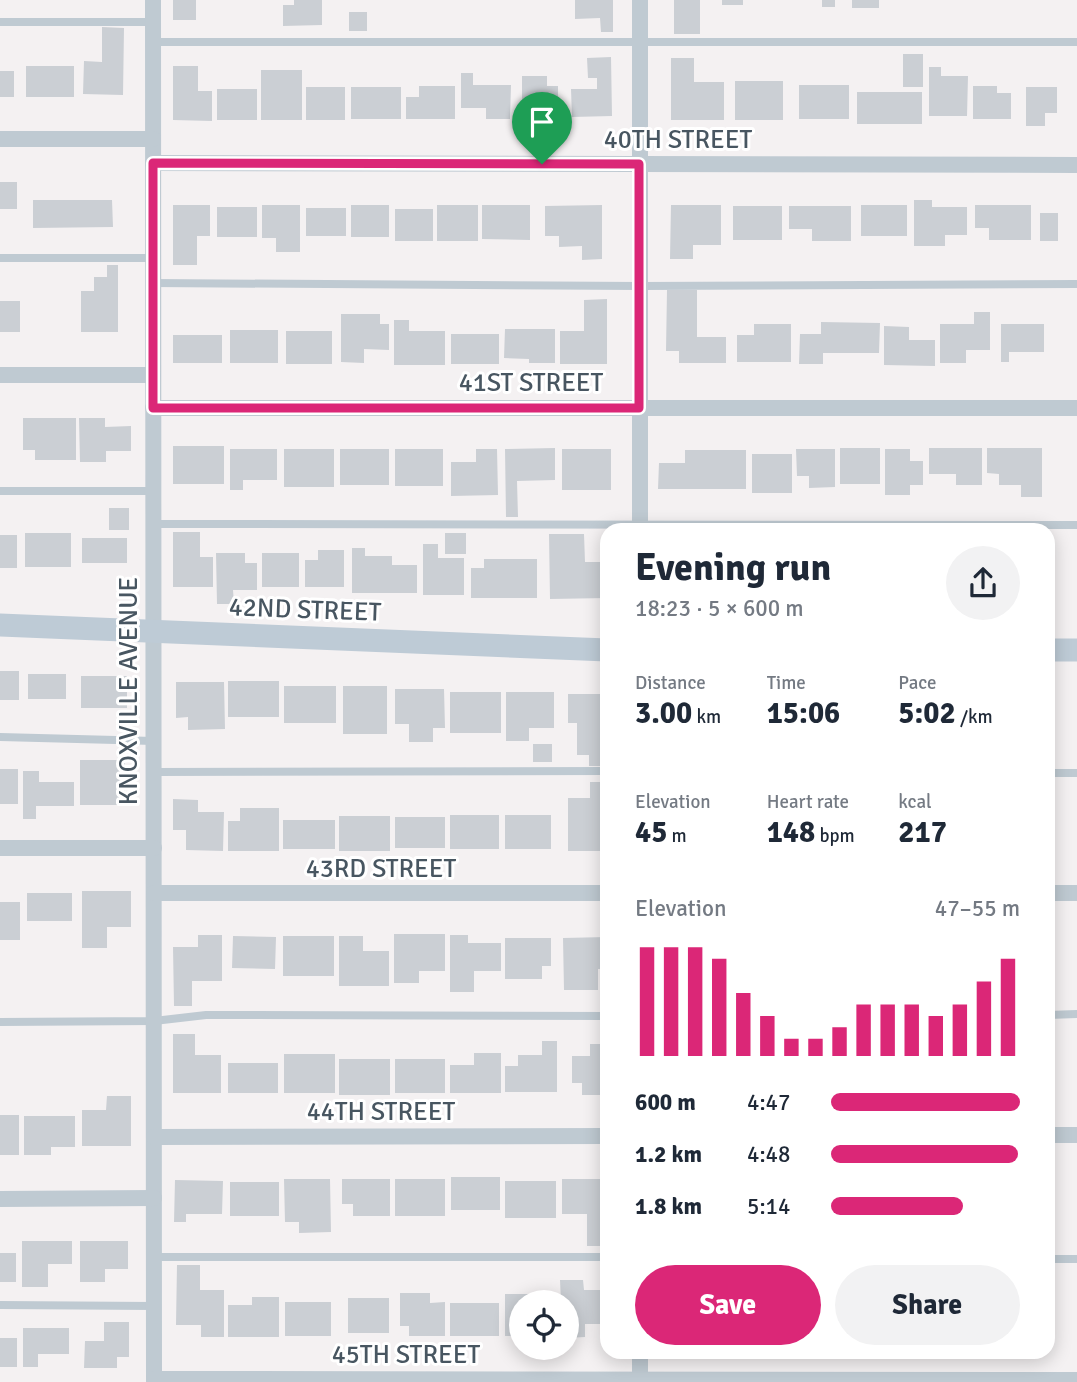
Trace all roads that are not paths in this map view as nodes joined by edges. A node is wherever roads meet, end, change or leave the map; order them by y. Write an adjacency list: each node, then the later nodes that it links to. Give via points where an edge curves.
1 (153, 0): 4 (street, KNOXVILLE AVENUE)
2 (639, 0): 5 (street)
3 (0, 22): 4 (lane)
4 (153, 22): 7 (street, KNOXVILLE AVENUE)
5 (639, 41): 6 (lane); 7 (lane); 11 (street)
6 (1077, 41)
7 (153, 42): 9 (street, KNOXVILLE AVENUE)
8 (0, 139): 9 (street)
9 (153, 139): 10 (street, KNOXVILLE AVENUE)
10 (153, 163): 11 (street, 40TH STREET); 14 (street, KNOXVILLE AVENUE)
11 (639, 164): 12 (street, 40TH STREET); 17 (street)
12 (1077, 165)
13 (0, 258): 14 (lane)
14 (153, 258): 15 (street, KNOXVILLE AVENUE)
15 (153, 283): 17 (lane); 19 (street, KNOXVILLE AVENUE)
16 (1077, 285): 17 (lane)
17 (639, 286): 21 (street)
18 (0, 375): 19 (street)
19 (153, 375): 20 (street, KNOXVILLE AVENUE)
20 (153, 408): 21 (street, 41ST STREET); 24 (street, KNOXVILLE AVENUE)
21 (639, 408): 22 (street, 41ST STREET); 25 (street)
22 (1077, 408)
23 (0, 491): 24 (lane)
24 (153, 491): 26 (street, KNOXVILLE AVENUE)
25 (639, 523)
26 (153, 524): 29 (lane); 31 (street, KNOXVILLE AVENUE)
27 (1055, 525): 28 (lane)
28 (1077, 525)
29 (600, 528)
30 (0, 625): 31 (street, 42ND STREET)
31 (153, 632): 32 (street, 42ND STREET); 36 (street, KNOXVILLE AVENUE)
32 (600, 650)
33 (1055, 650): 34 (street)
34 (1077, 650)
35 (0, 737): 36 (lane)
36 (154, 741): 38 (street, KNOXVILLE AVENUE)
37 (600, 771): 38 (lane)
38 (154, 772): 42 (street, KNOXVILLE AVENUE)
39 (1055, 773): 40 (lane)
40 (1077, 773)
41 (0, 848): 42 (street)
42 (154, 848): 43 (street, KNOXVILLE AVENUE)
43 (154, 893): 44 (street, 43RD STREET); 50 (street, KNOXVILLE AVENUE)
44 (600, 893)
45 (1055, 893): 46 (street)
46 (1077, 893)
47 (1055, 1014): 48 (lane)
48 (1077, 1014)
49 (600, 1016): 50 (lane, via 206,1015)
50 (154, 1021): 51 (lane); 55 (street, KNOXVILLE AVENUE)
51 (0, 1022)
52 (1055, 1135): 53 (street)
53 (1077, 1135)
54 (600, 1136): 55 (street, 44TH STREET)
55 (154, 1137): 56 (street, KNOXVILLE AVENUE)
56 (154, 1198): 57 (street); 58 (street, KNOXVILLE AVENUE)
57 (0, 1199)
58 (154, 1257): 59 (lane); 63 (street, KNOXVILLE AVENUE)
59 (600, 1257)
60 (1055, 1259): 61 (lane)
61 (1077, 1259)
62 (0, 1305): 63 (lane)
63 (154, 1307): 65 (street, KNOXVILLE AVENUE)
64 (639, 1359): 67 (street)
65 (154, 1380): 67 (street, 45TH STREET)
66 (1077, 1380): 67 (street, 45TH STREET)
67 (639, 1381)

